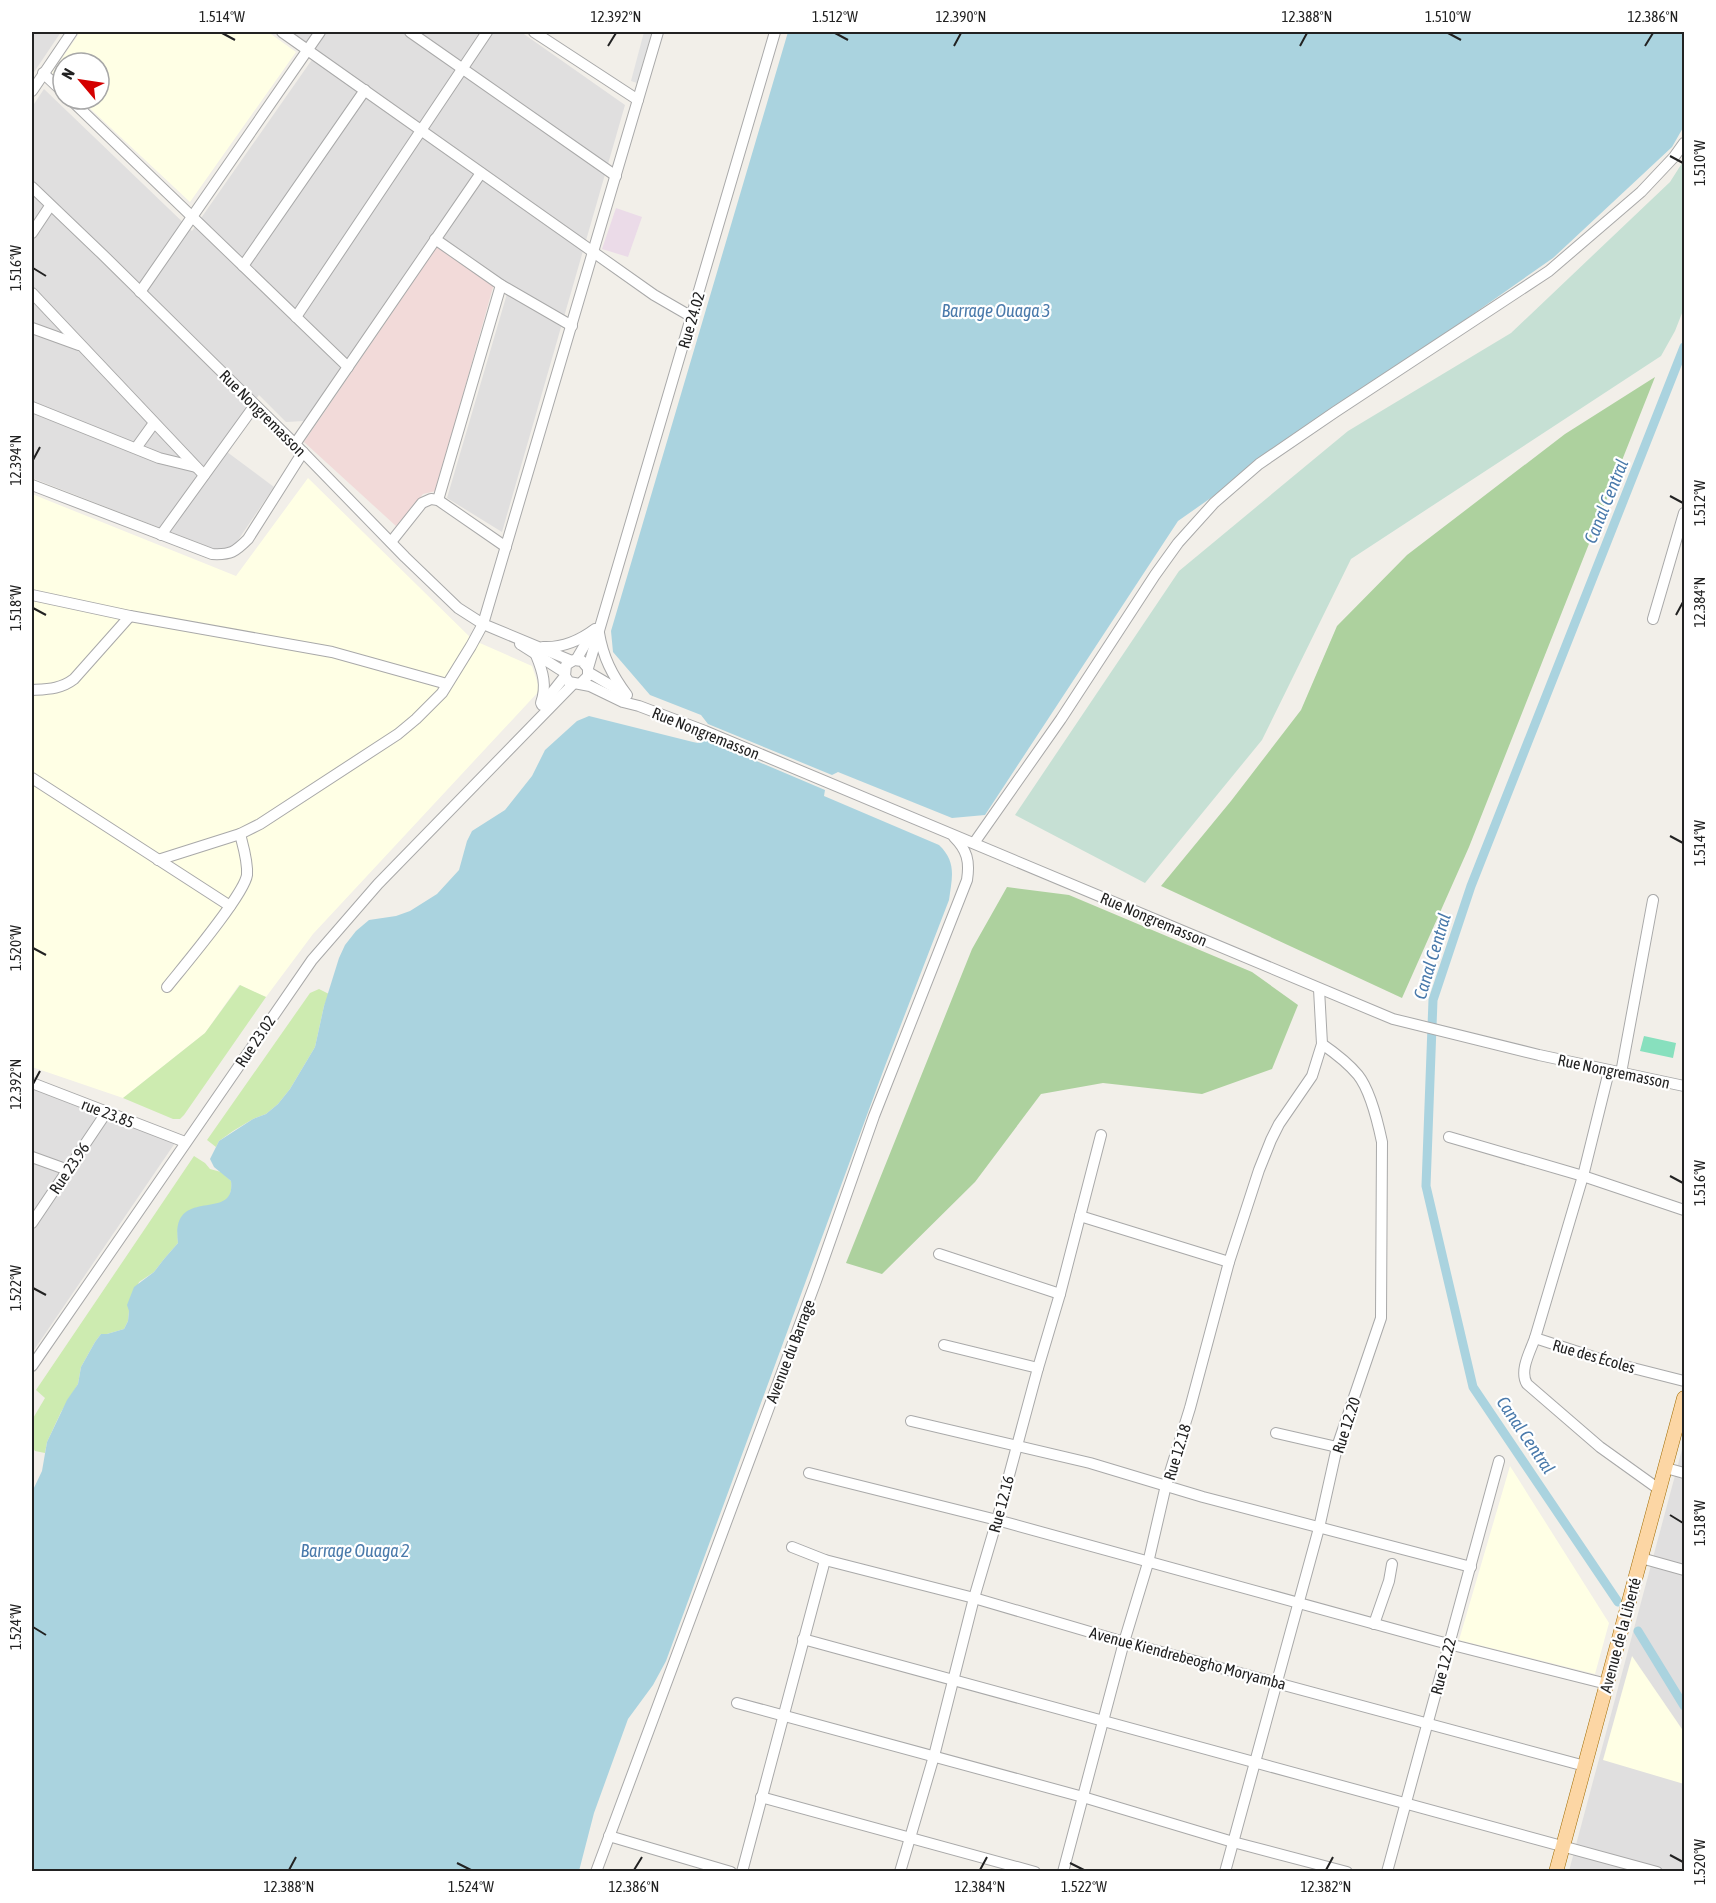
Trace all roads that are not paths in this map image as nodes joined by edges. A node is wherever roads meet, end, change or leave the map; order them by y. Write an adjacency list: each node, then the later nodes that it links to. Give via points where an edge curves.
1 (72, 32): 11 (street)
2 (282, 32): 9 (street)
3 (320, 32): 9 (street)
4 (410, 32): 10 (street)
5 (487, 32): 10 (street)
6 (534, 32): 15 (street)
7 (658, 32): 15 (street)
8 (775, 32): 32 (street, Rue 24.02)
9 (308, 50): 13 (street); 23 (street)
10 (463, 69): 17 (street); 20 (street)
11 (43, 73): 12 (street); 14 (street)
12 (51, 81)
13 (365, 90): 17 (street); 27 (street)
14 (32, 91)
15 (638, 100): 20 (street)
16 (82, 111): 23 (street)
17 (422, 131): 19 (street); 31 (street)
18 (1684, 143): 67 (street, via 1641,192 1549,271 1259,464 1214,503 1155,575)
19 (481, 172): 25 (street); 26 (street)
20 (616, 176): 26 (street)
21 (32, 187): 22 (street, Rue Nongremasson)
22 (50, 206): 24 (street); 29 (street, Rue Nongremasson)
23 (192, 217): 27 (street); 29 (street)
24 (32, 233)
25 (435, 239): 28 (street); 36 (street)
26 (593, 252): 32 (street); 33 (street)
27 (243, 266): 31 (street)
28 (501, 285): 33 (street); 44 (street)
29 (140, 292): 37 (street, Rue Nongremasson)
30 (32, 293): 35 (street)
31 (296, 317): 36 (street)
32 (692, 317): 53 (street, Rue 24.02)
33 (572, 326): 48 (street)
34 (32, 328): 35 (street)
35 (82, 346): 39 (street)
36 (348, 367): 41 (street)
37 (255, 405): 41 (street, Rue Nongremasson); 42 (street)
38 (32, 407): 40 (street)
39 (154, 423): 40 (street); 42 (street)
40 (136, 448): 42 (street)
41 (299, 448): 46 (street, via 248,539 237,550 225,555 212,554); 47 (street, Rue Nongremasson)
42 (200, 471): 46 (street)
43 (32, 485): 46 (street)
44 (438, 500): 47 (street, via 422,503); 48 (street)
45 (1684, 513): 51 (street)
46 (161, 535)
47 (391, 542): 52 (street, Rue Nongremasson, via 458,608)
48 (506, 547): 52 (street)
49 (32, 595): 50 (street)
50 (130, 616): 58 (street, via 332,652); 59 (street, via 67,685)
51 (1653, 619)
52 (483, 624): 54 (street, Rue Nongremasson); 58 (street)
53 (597, 630): 54 (street, via 571,643); 55 (street, Rue 24.02); 56 (street, Rue 24.02); 60 (street, via 606,662)
54 (537, 651): 55 (street, Rue Nongremasson); 57 (street, Rue Nongremasson); 62 (street, via 545,683 542,702)
55 (574, 660): 56 (street, via 582,661); 57 (street, via 566,666)
56 (588, 670): 57 (street, via 586,679); 60 (street, Rue Nongremasson)
57 (571, 679): 61 (street, Rue Nongremasson); 62 (street, Rue 23.02); 63 (street, Rue 23.02)
58 (447, 684): 65 (street, via 430,706 398,734 278,814)
59 (32, 690)
60 (627, 695): 61 (street, Rue Nongremasson)
61 (639, 706): 66 (street, Rue Nongremasson)
62 (534, 715): 63 (street, Rue 23.02)
63 (513, 744): 81 (street, Rue 23.02, via 333,934)
64 (32, 778): 68 (street)
65 (240, 834): 68 (street); 70 (street, via 247,876)
66 (951, 834): 67 (street, Rue Nongremasson); 135 (street, Avenue du Barrage, via 967,855 967,880 874,1116)
67 (974, 843): 72 (street, Rue Nongremasson)
68 (158, 860): 70 (street)
69 (1653, 900): 75 (street)
70 (230, 906): 71 (street)
71 (167, 987)
72 (1319, 989): 73 (street); 74 (street, Rue Nongremasson, via 1413,1025)
73 (1322, 1044): 89 (street, Rue 12.18, via 1309,1081 1271,1140); 100 (street, Rue 12.20, via 1364,1084 1382,1142 1381,1318)
74 (1609, 1071): 75 (street, Rue Nongremasson); 84 (street, Rue des Écoles)
75 (1621, 1073): 77 (street, Rue Nongremasson)
76 (32, 1083): 78 (street, rue 23.85)
77 (1684, 1086)
78 (106, 1113): 81 (street, rue 23.85); 83 (street, Rue 23.96)
79 (1101, 1135): 86 (street, Rue 12.16)
80 (1449, 1137): 84 (street)
81 (186, 1142): 93 (street, Rue 23.02)
82 (32, 1157): 83 (street)
83 (68, 1170): 87 (street, Rue 23.96)
84 (1583, 1176): 85 (street); 91 (street, Rue des Écoles)
85 (1684, 1210)
86 (1080, 1216): 89 (street); 90 (street, Rue 12.16)
87 (32, 1223)
88 (939, 1254): 90 (street)
89 (1229, 1262): 105 (street, Rue 12.18)
90 (1060, 1294): 94 (street, Rue 12.16)
91 (1535, 1338): 95 (street, Rue des Écoles); 106 (street, via 1524,1369 1527,1384 1600,1447)
92 (944, 1344): 94 (street)
93 (32, 1366)
94 (1038, 1368): 99 (street, Rue 12.16)
95 (1684, 1381)
96 (1684, 1398): 102 (main road, Avenue de la Liberté)
97 (911, 1421): 99 (street)
98 (1275, 1433): 100 (street)
99 (1017, 1446): 105 (street); 107 (street, Rue 12.16)
100 (1337, 1447): 108 (street, Rue 12.20)
101 (1498, 1461): 114 (street, Rue 12.22)
102 (1666, 1468): 104 (street); 106 (main road, Avenue de la Liberté)
103 (809, 1473): 107 (street)
104 (1684, 1473)
105 (1166, 1485): 108 (street); 112 (street, Rue 12.18)
106 (1660, 1490): 110 (main road, Avenue de la Liberté)
107 (997, 1520): 112 (street); 116 (street, Rue 12.16)
108 (1319, 1528): 114 (street); 117 (street, Rue 12.20)
109 (792, 1547): 111 (street, Avenue Kiendrebeogho Moryamba)
110 (1641, 1558): 115 (street); 124 (main road, Avenue de la Liberté)
111 (825, 1560): 116 (street, Avenue Kiendrebeogho Moryamba); 119 (street)
112 (1148, 1563): 117 (street); 120 (street, Rue 12.18)
113 (1392, 1564): 118 (street)
114 (1471, 1567): 121 (street, Rue 12.22)
115 (1684, 1570)
116 (974, 1598): 120 (street, Avenue Kiendrebeogho Moryamba); 122 (street, Rue 12.16)
117 (1298, 1603): 118 (street); 123 (street, Rue 12.20)
118 (1374, 1624): 121 (street)
119 (804, 1639): 122 (street); 126 (street)
120 (1124, 1642): 123 (street, Avenue Kiendrebeogho Moryamba); 127 (street, Rue 12.18)
121 (1449, 1644): 124 (street); 128 (street, Rue 12.22)
122 (953, 1679): 127 (street); 129 (street, Rue 12.16)
123 (1278, 1682): 128 (street, Avenue Kiendrebeogho Moryamba); 130 (street, Rue 12.20)
124 (1607, 1684): 131 (main road, Avenue de la Liberté)
125 (737, 1703): 126 (street)
126 (785, 1716): 129 (street); 132 (street)
127 (1104, 1721): 130 (street); 133 (street, Rue 12.18)
128 (1428, 1723): 131 (street, Avenue Kiendrebeogho Moryamba); 134 (street, Rue 12.22)
129 (934, 1756): 133 (street); 136 (street, Rue 12.16)
130 (1255, 1762): 134 (street); 137 (street, Rue 12.20)
131 (1585, 1766): 138 (main road, Avenue de la Liberté)
132 (761, 1797): 136 (street); 141 (street)
133 (1083, 1797): 137 (street); 144 (street, Rue 12.18)
134 (1406, 1802): 138 (street); 147 (street, Rue 12.22)
135 (609, 1836): 139 (street, Avenue du Barrage); 140 (street)
136 (910, 1838): 142 (street, Rue 12.16); 143 (street)
137 (1233, 1842): 145 (street, Rue 12.20); 146 (street)
138 (1563, 1845): 148 (main road, Avenue de la Liberté); 149 (street)
139 (596, 1872)
140 (730, 1872)
141 (742, 1872)
142 (900, 1872)
143 (1035, 1872)
144 (1063, 1872)
145 (1225, 1872)
146 (1347, 1872)
147 (1388, 1872)
148 (1556, 1872)
149 (1658, 1872)

